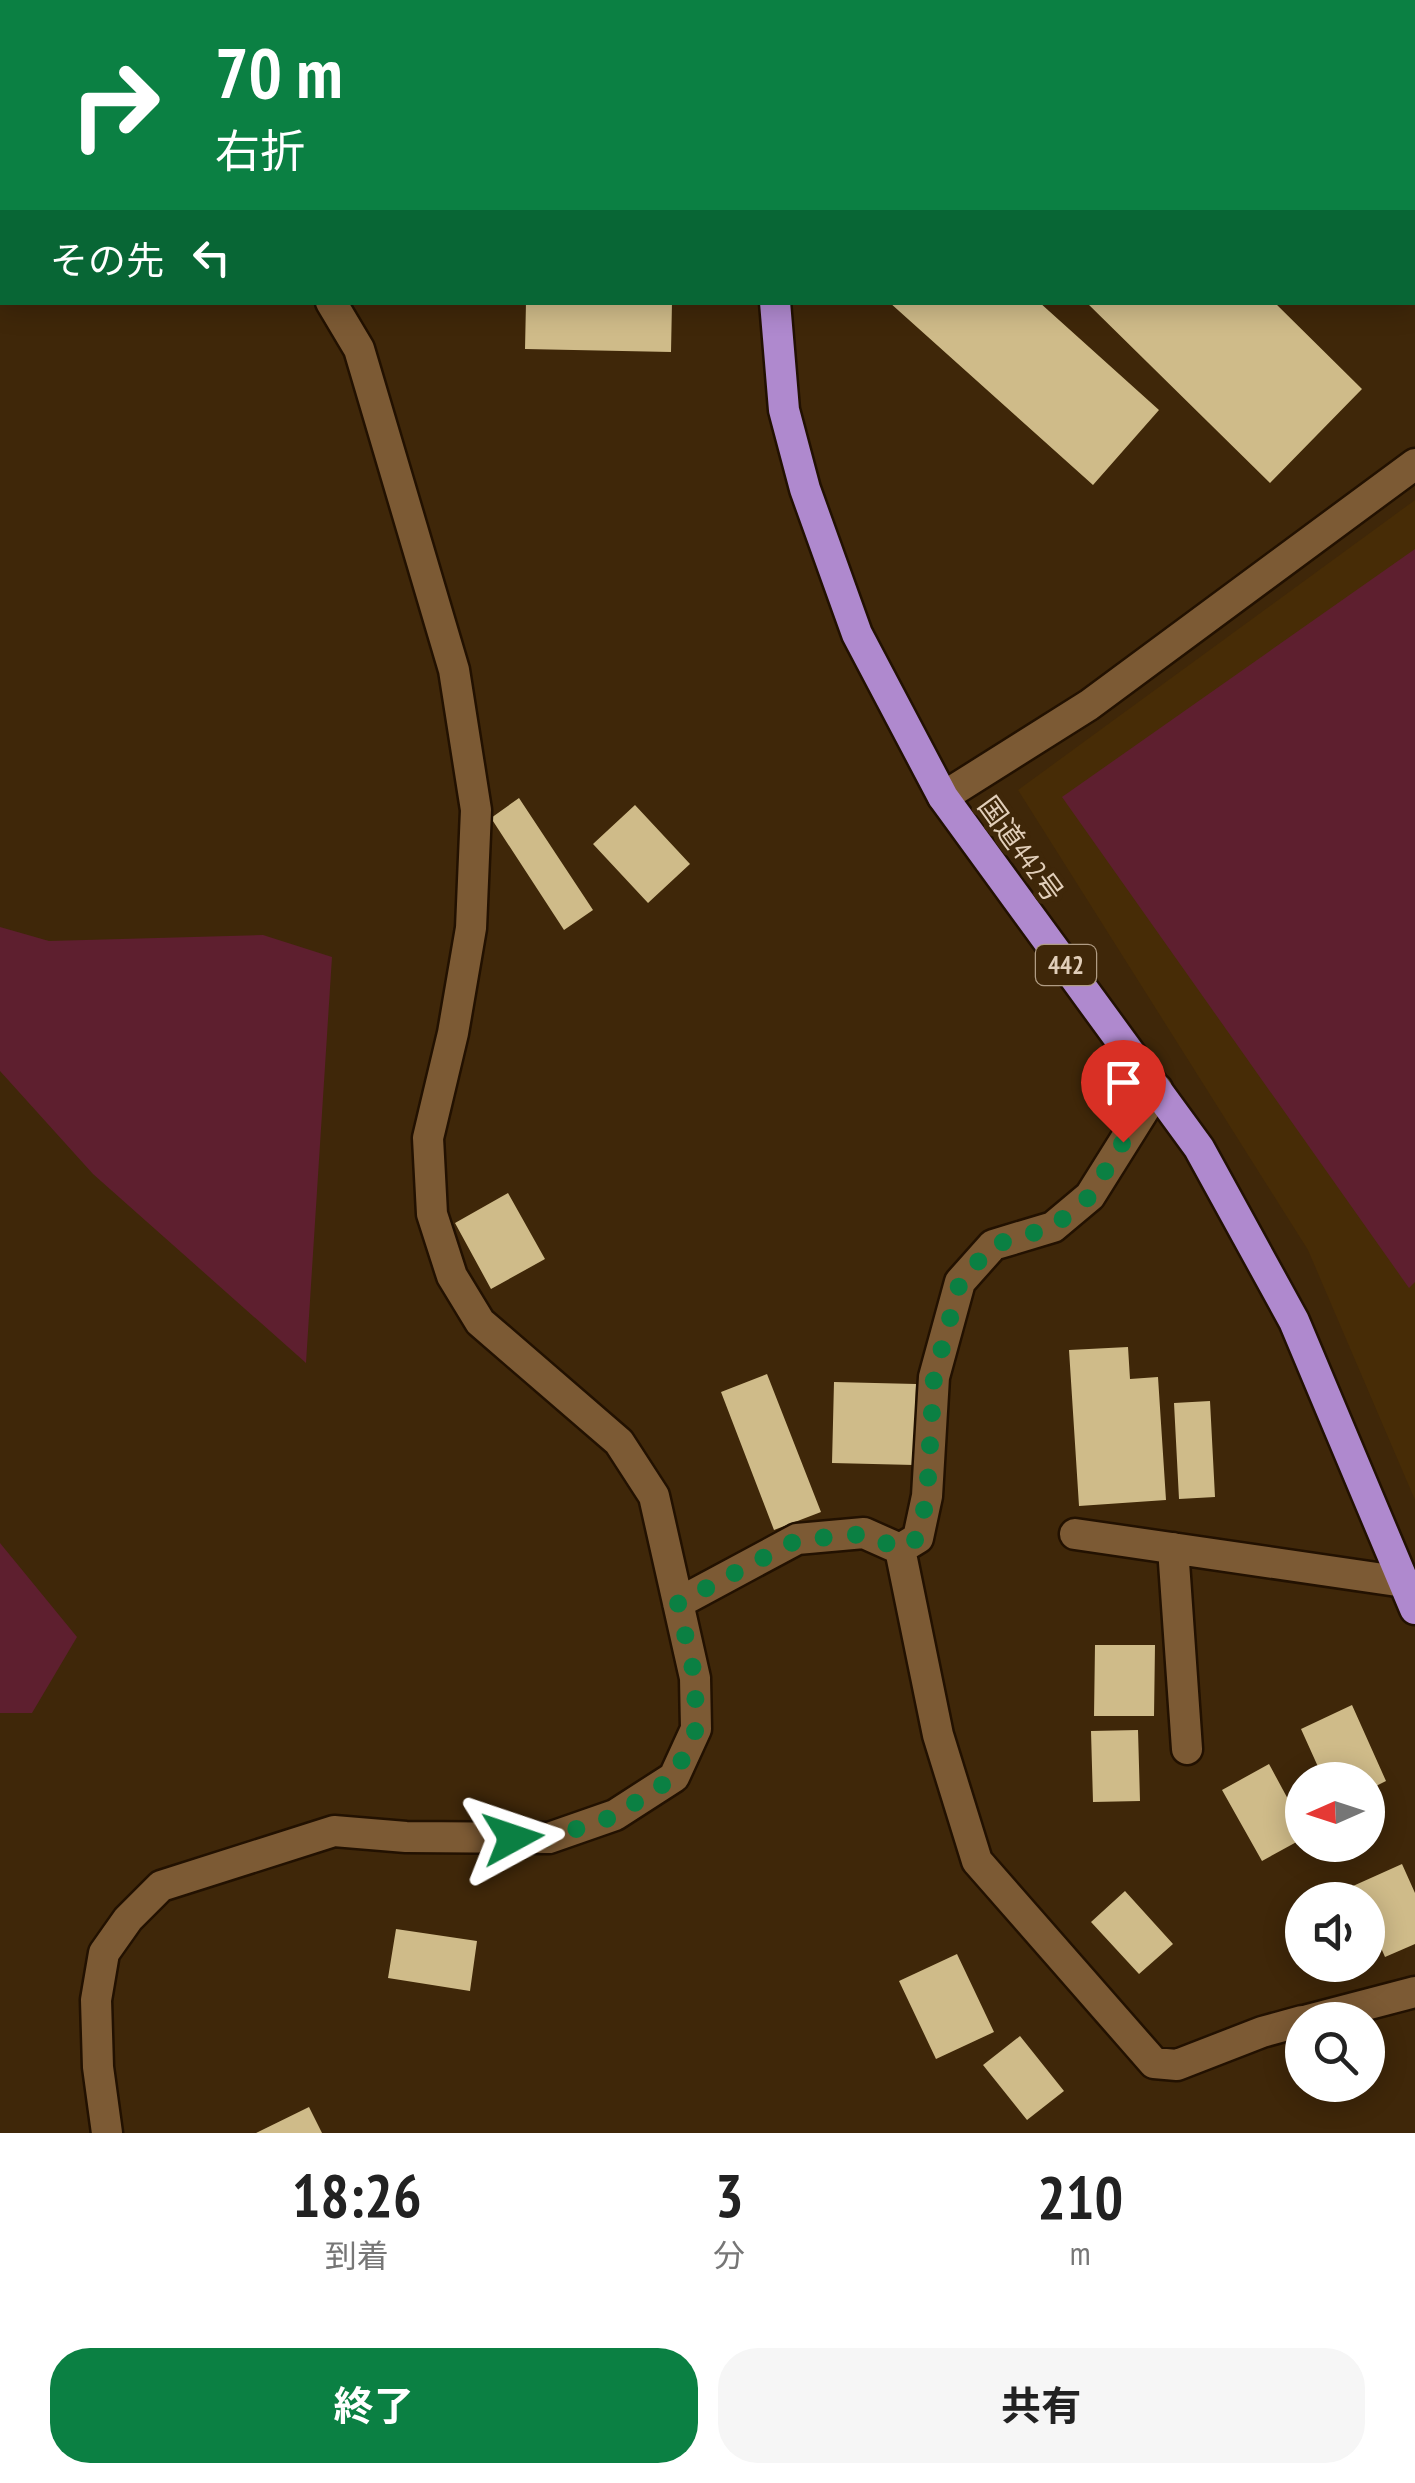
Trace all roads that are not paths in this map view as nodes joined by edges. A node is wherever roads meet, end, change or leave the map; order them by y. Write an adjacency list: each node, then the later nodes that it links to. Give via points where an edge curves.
1 (333, 305): 10 (street, via 359,349 454,670 476,810 471,928 428,1138 432,1214 452,1276 480,1322 619,1442 654,1496)
2 (775, 305): 4 (highway, 国道442号 / 442, via 784,410 805,488 857,634)
3 (1415, 464): 4 (street, via 1089,705)
4 (942, 797): 5 (highway, 国道442号 / 442)
5 (1157, 1089): 8 (street, via 1090,1196 1053,1227 993,1245 960,1282 934,1377 918,1538); 9 (highway, 国道442号 / 442, via 1199,1148 1294,1321)
6 (1075, 1534): 7 (street)
7 (1173, 1548): 9 (street); 11 (street)
8 (900, 1549): 10 (street, via 864,1534 797,1540); 14 (street, via 938,1736 977,1861 1154,2063 1177,2065)
9 (1409, 1596)
10 (678, 1603): 15 (street, via 695,1678 696,1729 674,1777 615,1816 549,1838 334,1831 161,1886 104,1953 96,2000)
11 (1187, 1749)
12 (1415, 1992): 13 (street)
13 (1377, 2002)
14 (1285, 2026)
15 (107, 2133)

